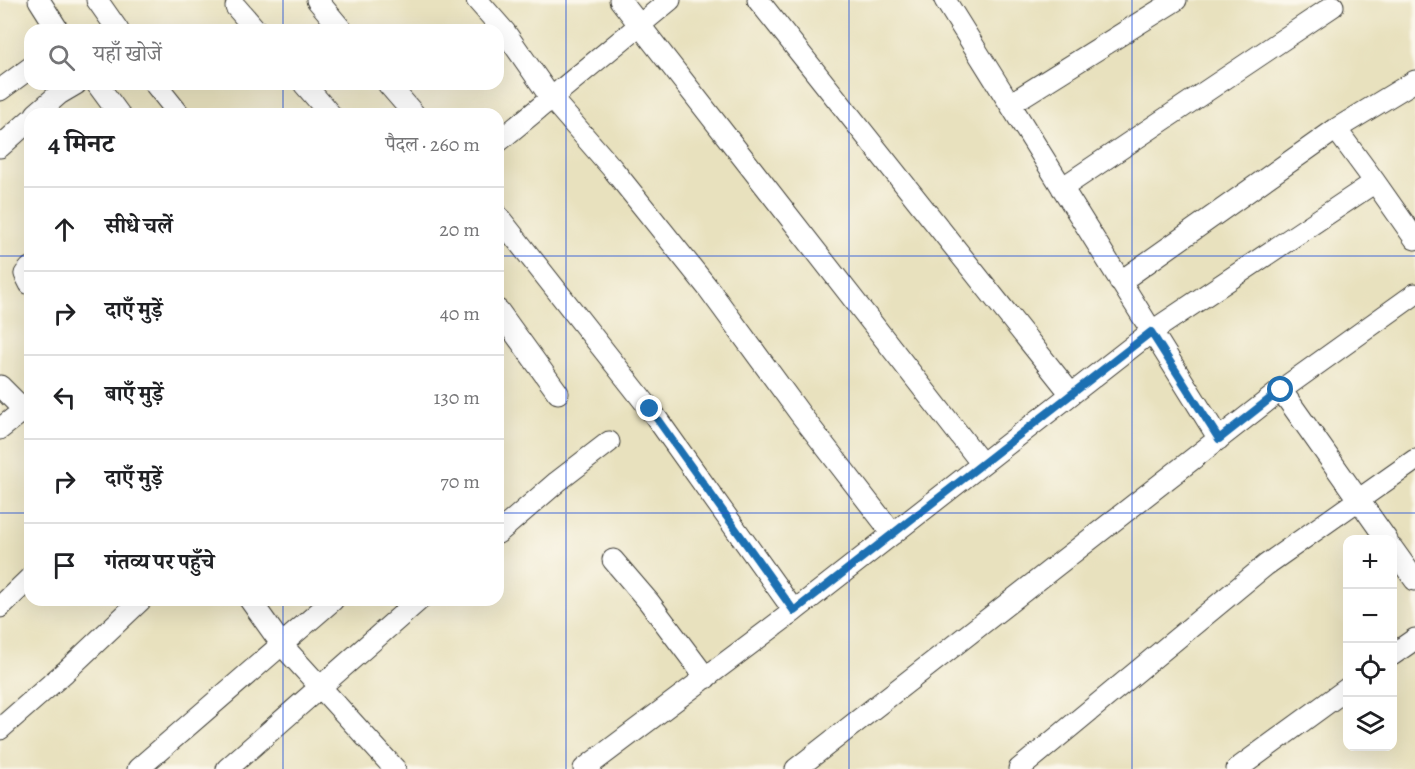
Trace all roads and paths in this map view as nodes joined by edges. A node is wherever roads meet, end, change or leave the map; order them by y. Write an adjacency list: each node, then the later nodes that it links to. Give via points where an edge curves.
1 (39, 0): 12 (street)
2 (97, 0): 13 (street)
3 (317, 0): 15 (street)
4 (477, 0): 16 (street)
5 (620, 0): 17 (street)
6 (670, 0): 17 (street)
7 (758, 0): 49 (street)
8 (1176, 0): 28 (street)
9 (947, 1): 28 (street)
10 (1334, 6): 39 (street)
11 (236, 7): 14 (street)
12 (54, 24)
13 (114, 24)
14 (251, 24)
15 (337, 24)
16 (498, 24)
17 (641, 25): 27 (street); 56 (street)
18 (504, 31): 27 (street)
19 (24, 72): 21 (street)
20 (1415, 81): 35 (street)
21 (0, 90)
22 (66, 90): 29 (street)
23 (101, 90): 30 (street)
24 (160, 90): 31 (street)
25 (309, 90): 32 (street)
26 (393, 90): 33 (street)
27 (551, 98): 36 (street); 59 (street, via 708,288)
28 (1010, 104): 39 (street)
29 (43, 108)
30 (115, 108)
31 (174, 108)
32 (325, 108)
33 (409, 108)
34 (24, 125): 37 (street)
35 (1336, 129): 38 (street); 42 (street)
36 (504, 137)
37 (0, 147)
38 (1375, 182): 41 (street); 45 (street)
39 (1062, 188): 42 (street)
40 (504, 224): 70 (street, via 650,409)
41 (1415, 239)
42 (1120, 282): 45 (street)
43 (1415, 294): 47 (street)
44 (504, 318): 48 (street)
45 (1151, 332): 49 (street); 53 (street)
46 (0, 386): 50 (street)
47 (1281, 390): 53 (street); 57 (street)
48 (558, 393)
49 (1071, 394): 56 (street)
50 (24, 410)
51 (24, 415): 52 (street)
52 (0, 429)
53 (1219, 439): 82 (street)
54 (609, 442): 58 (street)
55 (1415, 460): 57 (street)
56 (982, 464): 59 (street)
57 (1359, 500): 60 (street); 83 (street, via 1266,565)
58 (504, 528)
59 (893, 534): 70 (street)
60 (1384, 535)
61 (1397, 555): 63 (street)
62 (613, 560): 74 (street)
63 (1415, 580)
64 (24, 584): 69 (street)
65 (135, 606): 77 (street)
66 (254, 606): 72 (street)
67 (326, 606): 72 (street)
68 (412, 606): 75 (street)
69 (0, 607)
70 (794, 611): 74 (street)
71 (1415, 639): 73 (street)
72 (282, 645): 75 (street); 79 (street)
73 (1397, 652)
74 (706, 678): 81 (street)
75 (321, 688): 78 (street); 80 (street)
76 (1343, 691): 84 (street)
77 (0, 729)
78 (387, 766)
79 (138, 769)
80 (227, 769)
81 (584, 769)
82 (796, 769)
83 (1019, 769)
84 (1237, 769)

